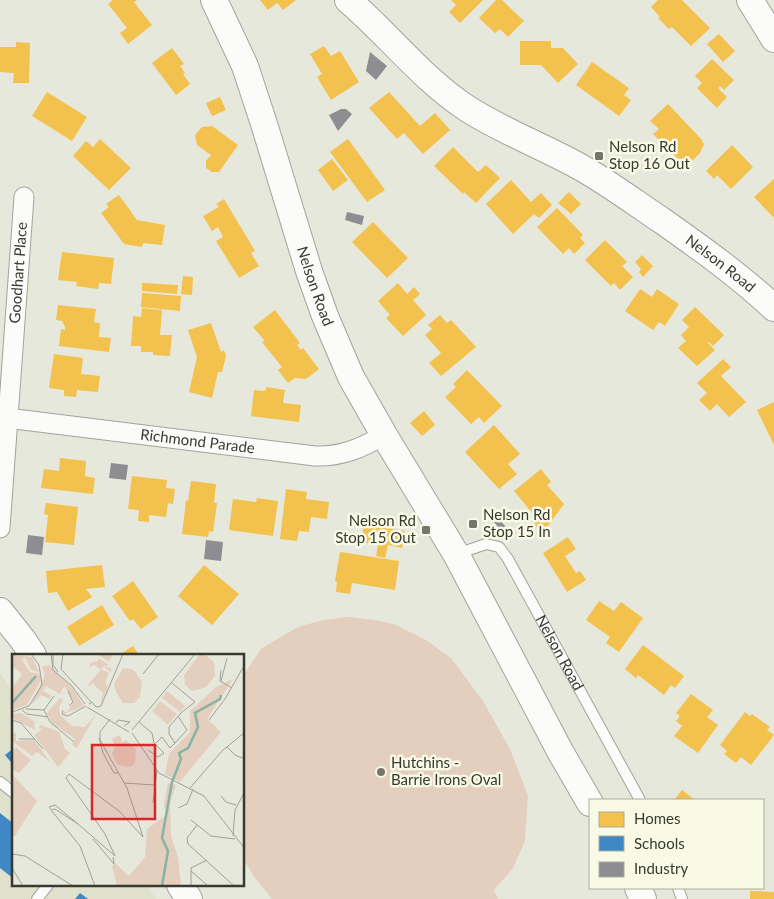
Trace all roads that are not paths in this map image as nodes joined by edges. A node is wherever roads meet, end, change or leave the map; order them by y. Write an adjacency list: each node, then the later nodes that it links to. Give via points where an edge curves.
1 (214, 0): 8 (street, Nelson Road, via 245,66 325,316 351,377)
2 (348, 0): 6 (street, Nelson Road, via 446,94 498,127 581,168 626,196 706,252)
3 (750, 0): 4 (street)
4 (774, 39)
5 (24, 197): 7 (street, Goodhart Place)
6 (774, 308)
7 (8, 418): 8 (street, Richmond Parade, via 331,457 356,450); 9 (street, Goodhart Place)
8 (384, 435): 10 (street, Nelson Road)
9 (0, 528)
10 (456, 554): 15 (lane, Nelson Road, via 486,544 499,547 508,558); 16 (street, Nelson Road)
11 (0, 611): 12 (street)
12 (33, 654)
13 (0, 782): 14 (lane)
14 (12, 791)
15 (639, 799)
16 (589, 801)
17 (47, 886): 19 (lane)
18 (181, 886): 20 (street)
19 (37, 899)
20 (189, 899)

